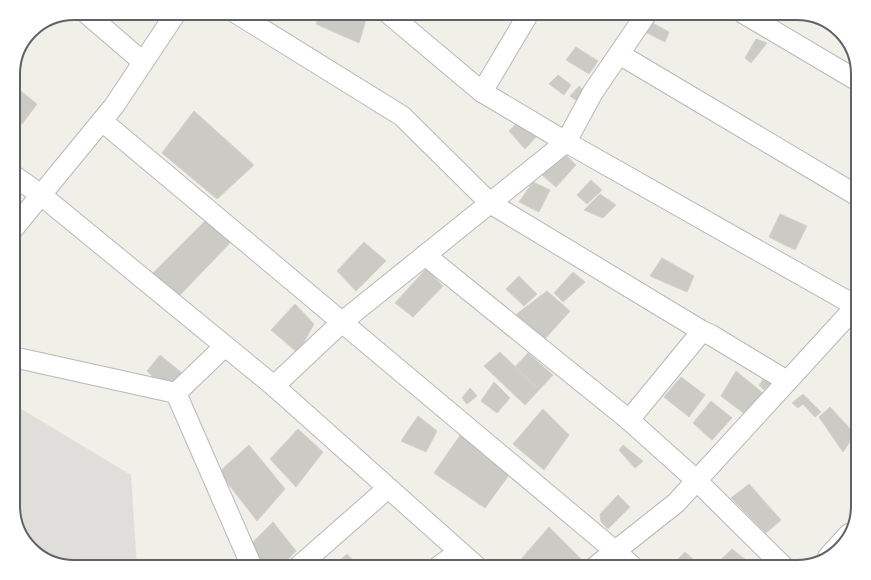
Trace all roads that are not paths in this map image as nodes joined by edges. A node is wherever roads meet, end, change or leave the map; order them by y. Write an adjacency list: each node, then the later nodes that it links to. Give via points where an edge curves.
1 (94, 20): 9 (street)
2 (171, 20): 9 (street)
3 (247, 20): 17 (street, via 402,116)
4 (396, 20): 11 (street)
5 (525, 20): 11 (street)
6 (642, 20): 8 (street)
7 (755, 20): 10 (street)
8 (619, 54): 13 (street, via 593,92); 15 (street)
9 (143, 62): 12 (street)
10 (851, 77)
11 (482, 92): 13 (street)
12 (102, 121): 16 (street); 22 (street)
13 (566, 142): 17 (street); 20 (street)
14 (20, 180): 16 (street)
15 (851, 192)
16 (41, 195): 18 (street); 24 (street)
17 (490, 204): 19 (street); 23 (street)
18 (20, 220)
19 (425, 256): 22 (street); 29 (street)
20 (851, 302)
21 (851, 312): 26 (street)
22 (342, 322): 27 (street); 32 (street)
23 (702, 331): 26 (street); 29 (street)
24 (225, 346): 27 (street); 28 (street)
25 (20, 359): 28 (street)
26 (787, 381): 30 (street)
27 (274, 386): 31 (street)
28 (176, 393): 34 (street)
29 (630, 420): 30 (street)
30 (696, 480): 32 (street, via 676,503); 40 (street)
31 (388, 488): 33 (street); 35 (street)
32 (615, 551): 38 (street); 39 (street)
33 (459, 552): 36 (street); 37 (street)
34 (249, 560)
35 (306, 560)
36 (448, 560)
37 (468, 560)
38 (603, 560)
39 (625, 560)
40 (777, 560)

